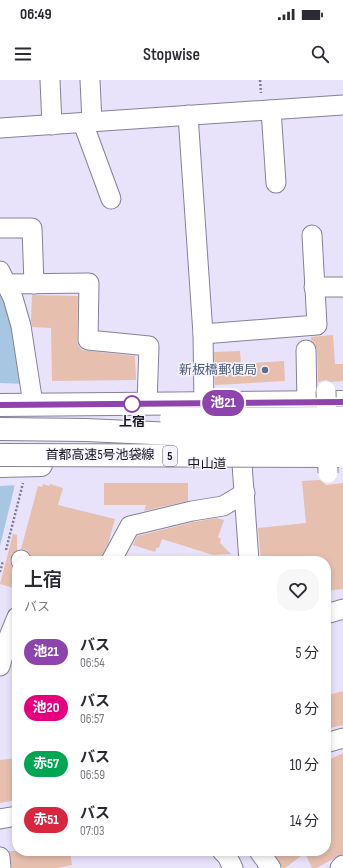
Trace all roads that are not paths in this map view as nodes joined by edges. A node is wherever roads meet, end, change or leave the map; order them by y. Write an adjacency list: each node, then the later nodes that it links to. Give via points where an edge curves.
1 (50, 80): 7 (street)
2 (90, 80): 6 (street)
3 (343, 105): 4 (street)
4 (271, 110): 5 (street); 9 (street)
5 (188, 115): 6 (street); 17 (street)
6 (88, 122): 7 (street); 10 (street)
7 (52, 125): 8 (street)
8 (0, 128)
9 (276, 182)
10 (111, 199)
11 (0, 228): 14 (street, via 32,228)
12 (312, 235): 15 (street)
13 (3, 278): 14 (street); 21 (street, via 13,298 21,326)
14 (34, 284): 22 (street, via 89,283 88,340 149,346)
15 (314, 287): 16 (street); 17 (street, via 317,325)
16 (343, 287)
17 (203, 334): 23 (street)
18 (306, 350): 20 (street)
19 (334, 397): 20 (highway); 33 (street, bridge)
20 (307, 403): 23 (highway)
21 (31, 404): 22 (highway); 24 (highway)
22 (147, 404): 23 (highway)
23 (204, 404)
24 (0, 405)
25 (0, 420): 26 (highway, bridge)
26 (341, 427): 27 (highway, bridge, via 261,438); 28 (highway, bridge)
27 (0, 429)
28 (0, 433)
29 (0, 455): 30 (highway, 首都高速5号池袋線 / 5, bridge)
30 (343, 456)
31 (242, 464): 32 (highway, 中山道, via 25,471); 33 (highway, 中山道); 34 (street)
32 (0, 466)
33 (335, 468)
34 (244, 493): 35 (street, via 223,506 130,526); 36 (street)
35 (114, 556)
36 (249, 556)
37 (343, 609): 38 (street)
38 (331, 613)
39 (12, 629): 40 (street)
40 (0, 666)
41 (343, 738): 42 (street)
42 (331, 742)
43 (12, 817): 44 (street)
44 (0, 820)
45 (227, 856): 50 (street)
46 (263, 856): 51 (street)
47 (0, 857): 49 (street)
48 (343, 865): 52 (street)
49 (1, 868)
50 (233, 868)
51 (271, 868)
52 (340, 868)

